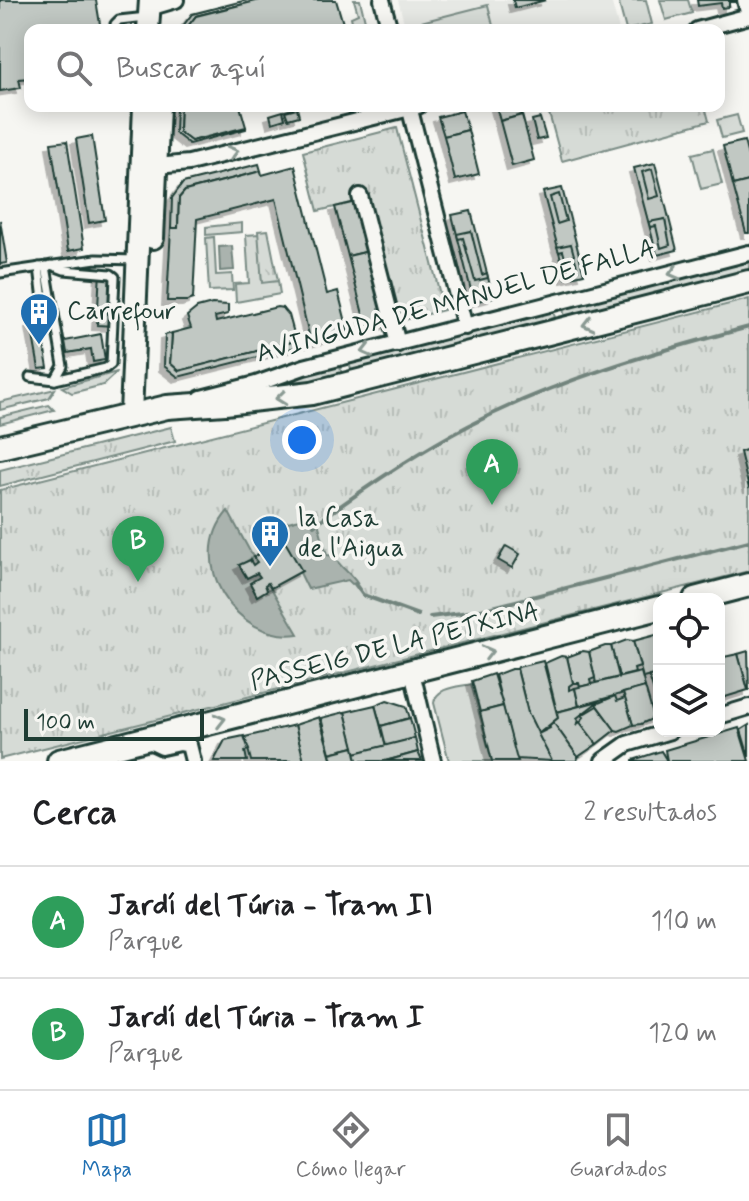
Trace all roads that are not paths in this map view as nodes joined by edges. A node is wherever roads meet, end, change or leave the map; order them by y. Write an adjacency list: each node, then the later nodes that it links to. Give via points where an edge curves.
1 (382, 0): 6 (street)
2 (745, 0): 4 (street)
3 (156, 11): 5 (lane)
4 (749, 16): 7 (street)
5 (115, 24)
6 (388, 24)
7 (719, 24)
8 (144, 112): 12 (street)
9 (159, 112): 13 (street)
10 (392, 112): 13 (street, one-way to 10, via 189,163)
11 (413, 112): 21 (street)
12 (142, 149): 13 (street); 16 (street)
13 (157, 166): 26 (street, via 146,396)
14 (360, 196): 22 (street)
15 (749, 253): 21 (street, AVINGUDA DE MANUEL DE FALLA, one-way to 21)
16 (139, 261): 17 (lane, via 96,259); 26 (street)
17 (45, 266): 18 (lane); 20 (lane); 24 (lane, via 63,366); 24 (lane, via 115,277 111,364)
18 (0, 273)
19 (748, 283): 25 (main road, AVINGUDA DE MANUEL DE FALLA, one-way to 25, via 312,393)
20 (36, 323)
21 (465, 327): 22 (street, AVINGUDA DE MANUEL DE FALLA)
22 (398, 344): 25 (street, AVINGUDA DE MANUEL DE FALLA, one-way to 25)
23 (44, 368): 24 (lane, via 34,378)
24 (55, 380)
25 (179, 405): 26 (main road, AVINGUDA DE MANUEL DE FALLA)
26 (140, 412): 27 (main road, AVINGUDA DE MANUEL DE FALLA)
27 (0, 447)
28 (749, 585): 29 (main road)
29 (718, 593)
30 (653, 610): 31 (main road, PASSEIG DE LA PETXINA, one-way to 30)
31 (412, 672): 35 (main road, PASSEIG DE LA PETXINA, one-way to 31); 38 (street)
32 (749, 707): 33 (street)
33 (725, 714)
34 (653, 736): 39 (street, via 627,744)
35 (145, 739): 36 (main road, PASSEIG DE LA PETXINA); 37 (street, PASSEIG DE LA PETXINA, via 162,747 189,745)
36 (59, 761)
37 (193, 761)
38 (433, 761)
39 (603, 761)

